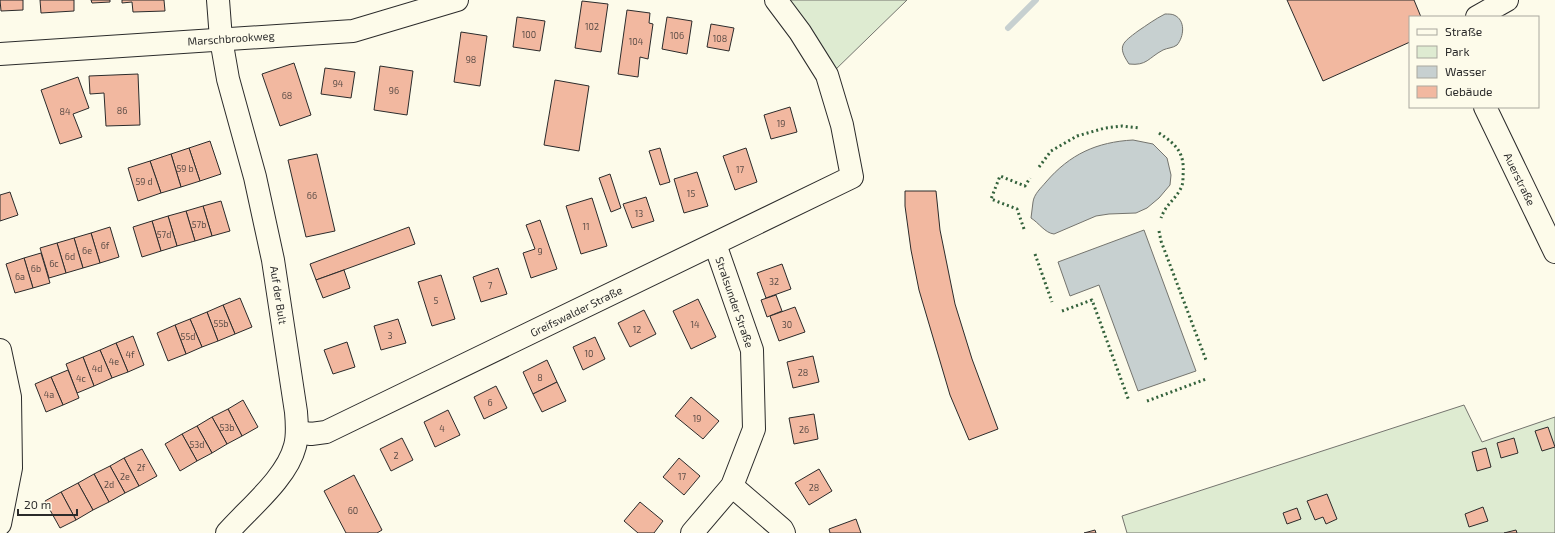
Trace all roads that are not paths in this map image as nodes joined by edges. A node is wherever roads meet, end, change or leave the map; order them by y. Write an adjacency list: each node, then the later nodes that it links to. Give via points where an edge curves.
1 (218, 0): 6 (street, Auf der Bult)
2 (457, 0): 6 (street, Marschbrookweg, via 353,31)
3 (776, 0): 9 (street, Greifswalder Straße, via 827,75 842,126 852,177)
4 (1507, 0): 5 (street)
5 (1478, 16)
6 (221, 38): 7 (street, Marschbrookweg); 12 (street, Auf der Bult, via 228,79 273,260)
7 (0, 54)
8 (1485, 108): 10 (street, Auerstraße)
9 (715, 244): 12 (street, Greifswalder Straße, via 326,432); 13 (street, Stralsunder Straße, via 752,350 754,429)
10 (1555, 252)
11 (0, 350): 14 (street, via 10,397 11,468)
12 (297, 432): 15 (street, Auf der Bult, via 290,461 282,474)
13 (732, 486): 16 (street, Stralsunder Straße); 17 (street)
14 (0, 524)
15 (227, 533)
16 (692, 533)
17 (784, 533)

